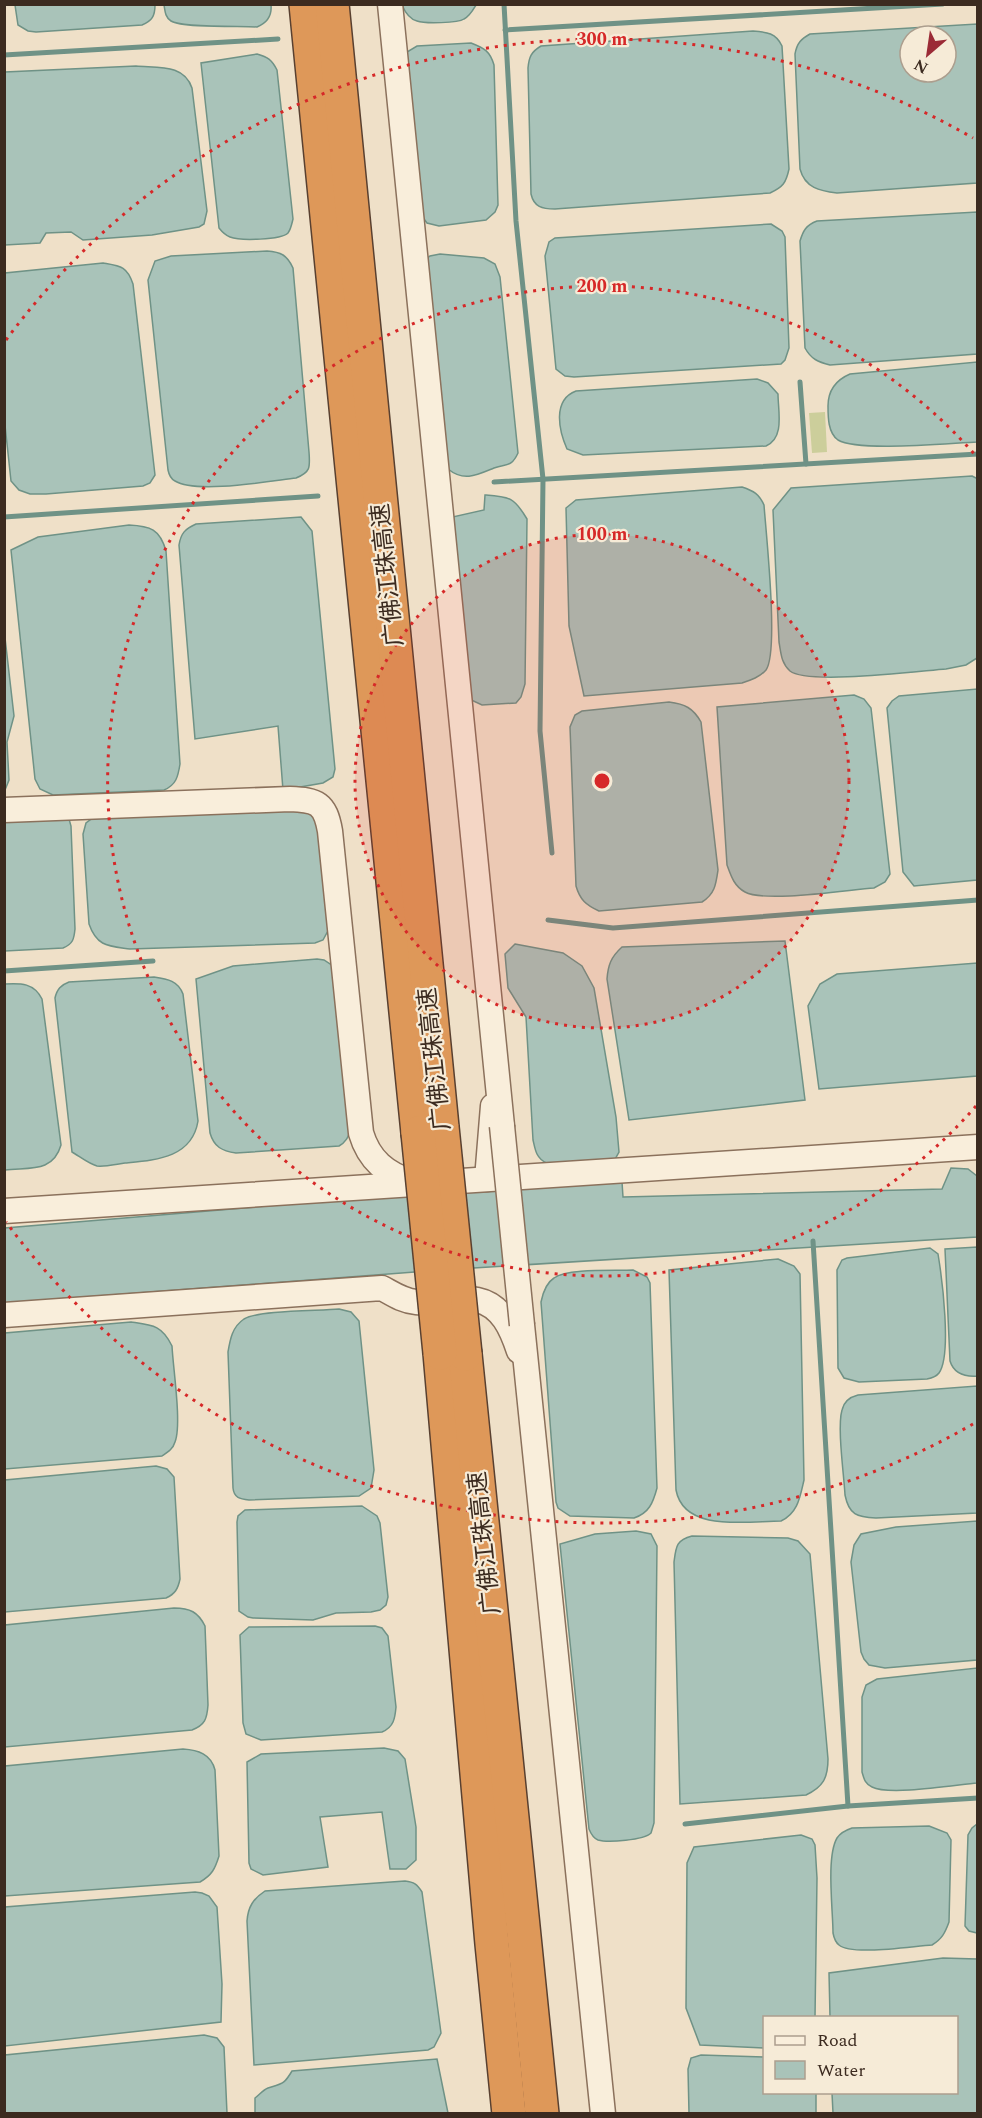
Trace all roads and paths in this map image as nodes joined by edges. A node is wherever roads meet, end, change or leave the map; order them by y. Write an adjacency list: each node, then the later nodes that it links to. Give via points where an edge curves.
1 (306, 4): 6 (highway, 广佛江珠高速)
2 (332, 4): 6 (highway, 广佛江珠高速)
3 (390, 4): 5 (street)
4 (4, 810): 9 (street, via 290,798 319,804 328,817 330,831 364,1144 380,1166 401,1179)
5 (497, 1068): 8 (street); 13 (street, bridge)
6 (430, 1130): 12 (highway, 广佛江珠高速, bridge)
7 (978, 1147): 8 (street)
8 (487, 1179): 9 (street)
9 (424, 1183): 10 (street)
10 (4, 1211)
11 (4, 1315): 13 (street, via 382,1288 416,1302 477,1300 496,1309 511,1327)
12 (453, 1353): 14 (highway, 广佛江珠高速, via 492,1944); 15 (highway, 广佛江珠高速)
13 (530, 1388): 16 (street)
14 (509, 2114)
15 (542, 2114)
16 (603, 2114)

